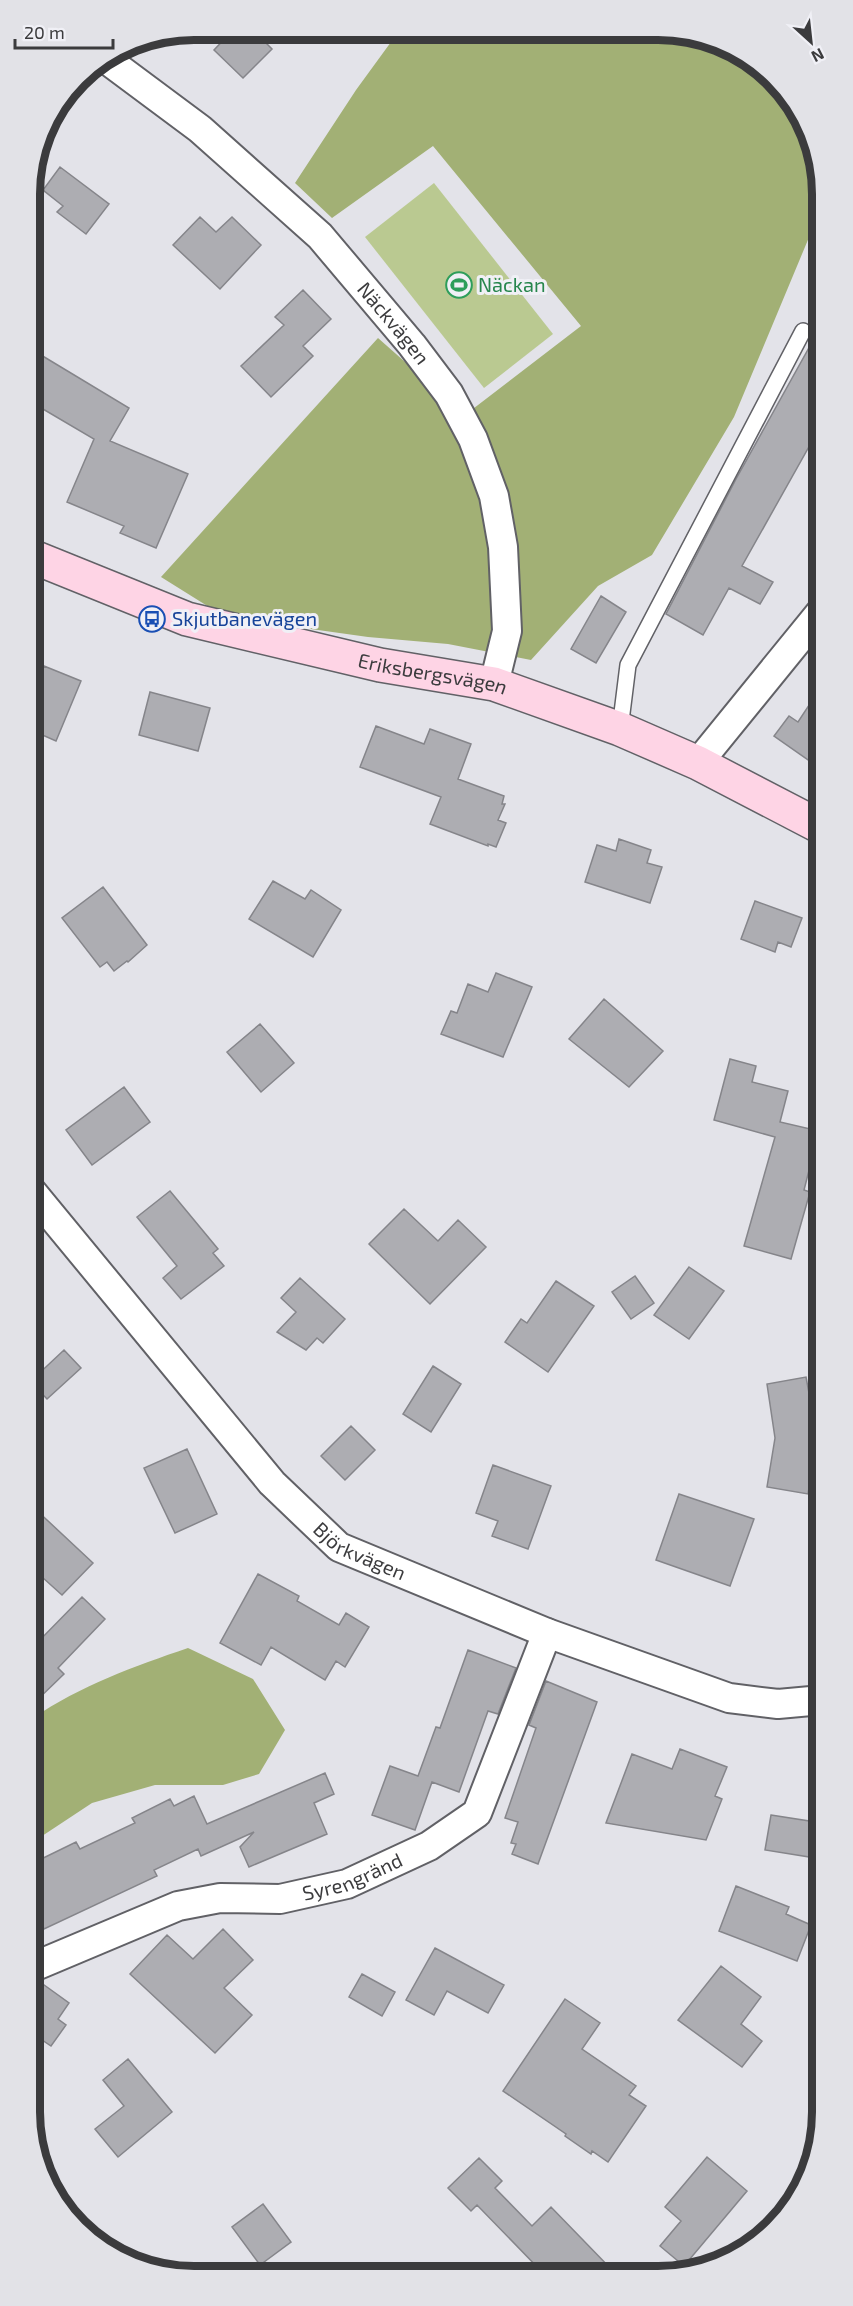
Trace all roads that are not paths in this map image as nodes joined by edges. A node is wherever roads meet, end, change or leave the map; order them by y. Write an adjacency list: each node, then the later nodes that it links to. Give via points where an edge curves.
1 (113, 64): 5 (street, Näckvägen, via 200,129 320,236 449,394 473,439 494,496 503,547 507,631)
2 (803, 332): 6 (lane, via 628,666)
3 (41, 560): 5 (street, Eriksbergsvägen, via 187,619 380,665)
4 (812, 623): 7 (street)
5 (494, 684): 6 (street, Eriksbergsvägen)
6 (620, 729): 7 (street, Eriksbergsvägen)
7 (698, 763): 8 (street, Eriksbergsvägen)
8 (812, 822)
9 (40, 1201): 10 (street, Björkvägen, via 272,1483 339,1547)
10 (547, 1633): 11 (street, Björkvägen, via 729,1698 778,1704); 12 (street, Syrengränd, via 477,1814 429,1846 347,1884 279,1899 220,1898 178,1906)
11 (812, 1701)
12 (40, 1964)

